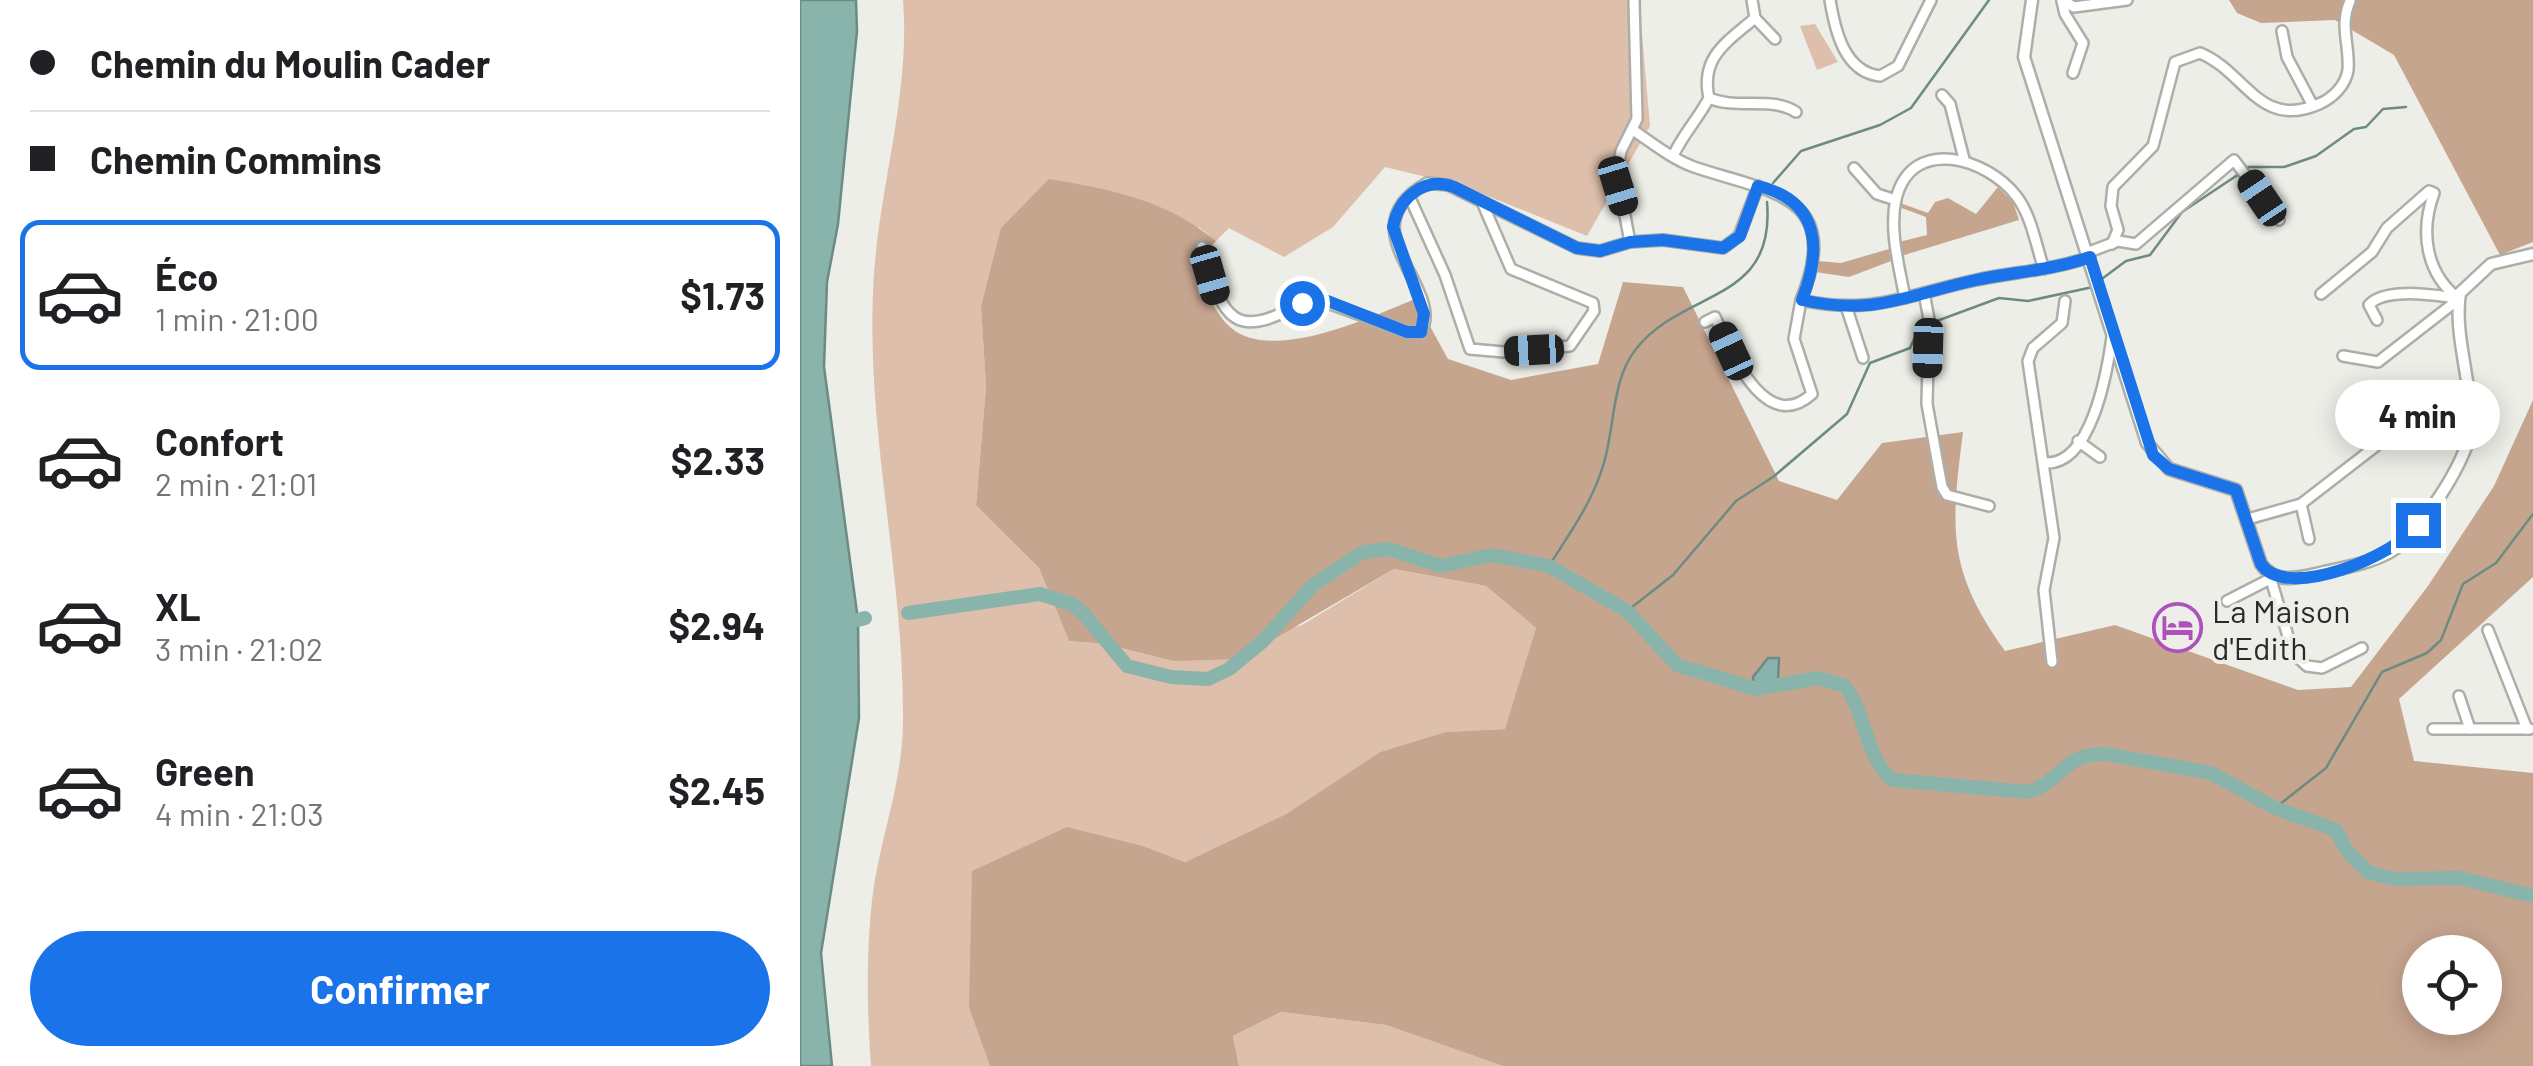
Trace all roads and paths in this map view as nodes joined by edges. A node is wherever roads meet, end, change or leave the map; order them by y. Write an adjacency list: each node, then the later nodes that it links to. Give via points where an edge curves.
1 (1634, 0): 17 (street)
2 (1752, 0): 9 (street)
3 (1830, 0): 4 (street, via 1850,59 1880,76 1898,66)
4 (1931, 0)
5 (2032, 0): 29 (street, via 2024,57)
6 (2062, 0): 7 (street, via 2074,7); 12 (street, via 2083,43)
7 (2127, 0)
8 (2350, 1): 15 (street, via 2342,31 2348,69 2342,86)
9 (1756, 18): 11 (street); 14 (street, via 1714,50 1704,80)
10 (2282, 31): 15 (street, via 2287,57)
11 (1774, 40)
12 (2073, 73)
13 (1942, 94): 19 (street)
14 (1709, 98): 16 (street, via 1738,106 1782,104); 18 (street)
15 (2313, 106): 27 (street, via 2281,110 2254,97 2209,57 2180,58 2171,68 2153,146 2113,187 2110,206 2118,230)
16 (1796, 112)
17 (1633, 130): 18 (street); 26 (street, via 1617,174)
18 (1673, 156): 21 (street)
19 (1964, 159): 23 (street, via 1945,157 1918,167); 31 (street, via 2019,199)
20 (1854, 168): 23 (street, via 1877,194)
21 (1758, 186): 26 (street, via 1730,246); 36 (street, via 1788,196 1811,230 1814,261)
22 (1410, 198): 24 (street, via 1431,182); 24 (street, via 1470,349 1570,346 1594,311 1592,302 1511,269); 28 (street, via 1393,231 1424,314 1421,332 1311,297 1265,320 1237,317 1218,303)
23 (1896, 200): 34 (street)
24 (1482, 202): 26 (street, via 1577,248 1600,251)
25 (2279, 220): 27 (street, via 2234,160 2136,244)
26 (1630, 242)
27 (2112, 244): 29 (street)
28 (1202, 247)
29 (2089, 255): 31 (street); 41 (street)
30 (2532, 256): 35 (street, via 2491,264 2468,281)
31 (2044, 269): 32 (street)
32 (1924, 293): 34 (street); 49 (street, via 1927,404 1942,487 1947,495)
33 (2321, 294): 35 (street, via 2372,252 2387,228 2429,190 2429,259)
34 (1904, 298): 38 (street)
35 (2458, 299): 39 (street, via 2380,297 2369,305); 42 (street, via 2378,362); 52 (street, via 2470,431 2418,525 2402,545 2377,558 2303,577)
36 (1802, 300): 38 (street); 40 (street, via 1794,339 1812,394 1791,403 1764,398 1750,386 1715,316)
37 (2065, 301): 47 (street, via 2062,323 2028,355)
38 (1847, 309): 43 (street)
39 (2378, 320)
40 (1705, 322)
41 (2114, 330): 45 (street, via 2096,412); 50 (street, via 2153,455 2169,469 2236,490)
42 (2343, 356)
43 (1862, 358)
44 (2413, 428): 48 (street, via 2398,429)
45 (2078, 441): 46 (street); 47 (street, via 2063,462)
46 (2100, 457)
47 (2044, 463): 56 (street, via 2054,538 2044,590)
48 (2301, 504): 50 (street); 51 (street)
49 (1989, 506)
50 (2248, 519): 52 (street)
51 (2309, 539)
52 (2268, 577): 53 (street); 55 (street, via 2292,653 2303,664 2322,668)
53 (2227, 601)
54 (2488, 630): 59 (street)
55 (2362, 648)
56 (2052, 662)
57 (2458, 696): 58 (street)
58 (2470, 729): 59 (street); 60 (street)
59 (2530, 729)
60 (2433, 730)

